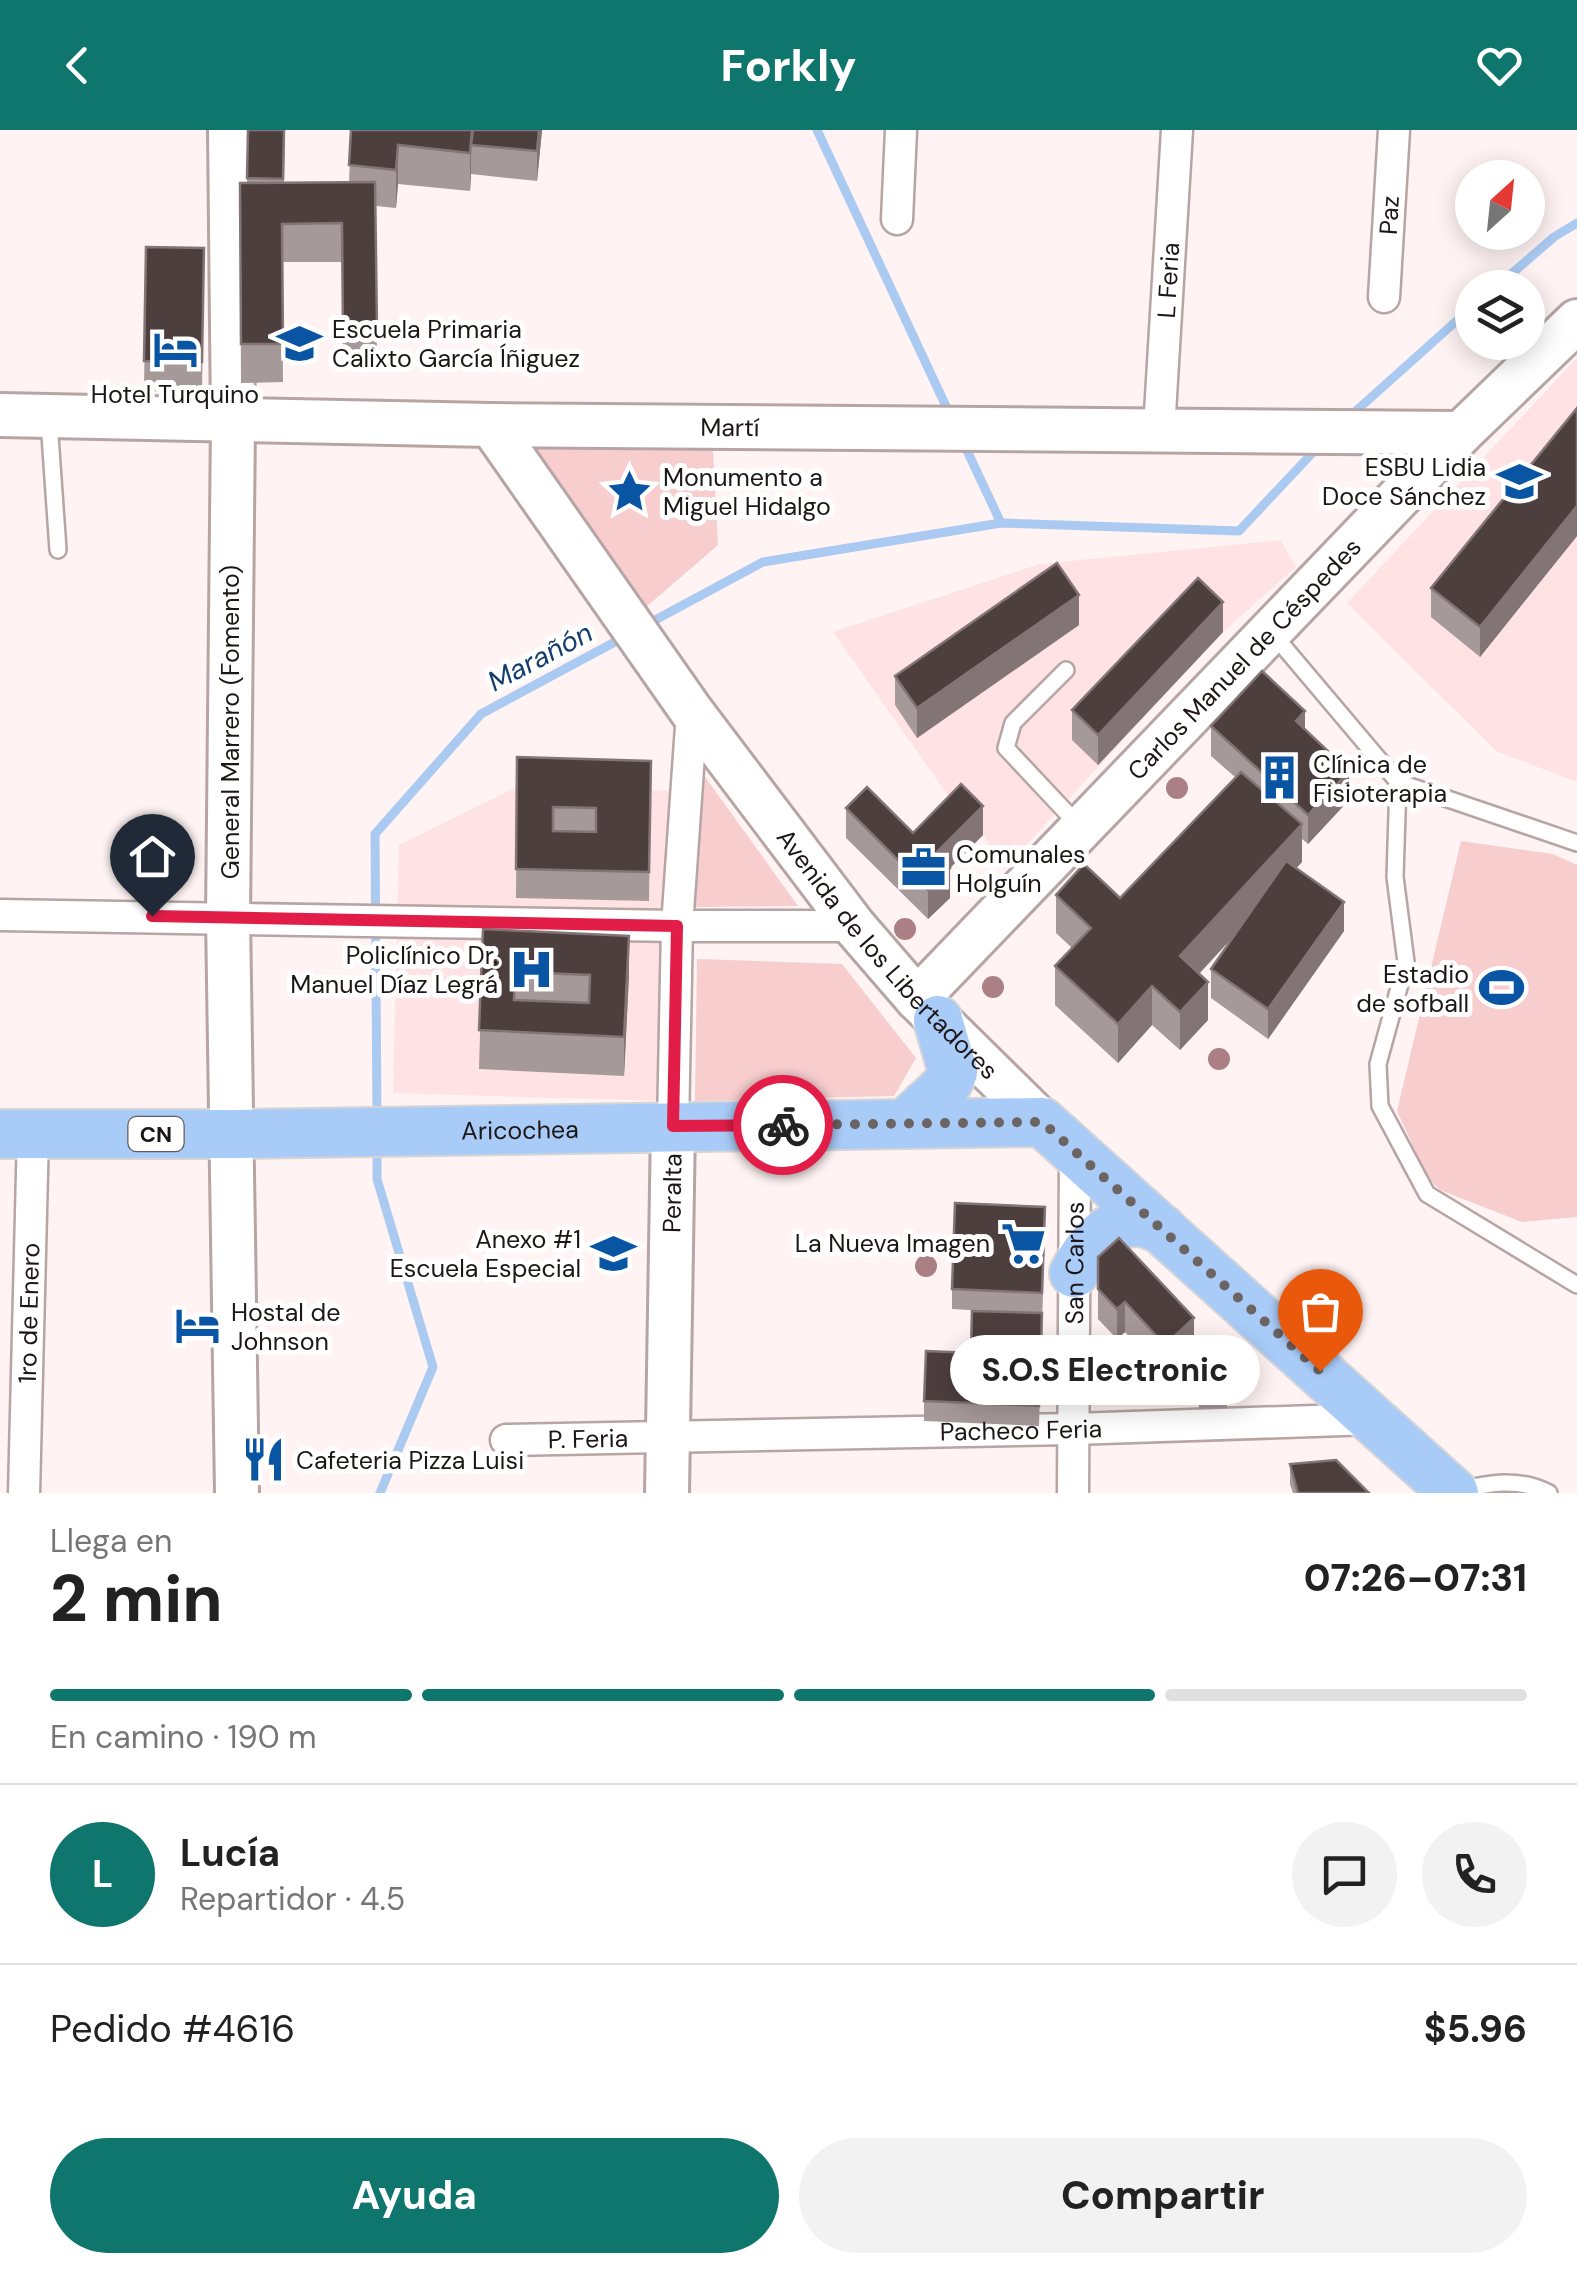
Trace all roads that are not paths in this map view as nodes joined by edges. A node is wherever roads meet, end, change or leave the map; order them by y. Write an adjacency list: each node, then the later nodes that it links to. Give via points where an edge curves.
1 (230, 130): 10 (main road, General Marrero (Fomento))
2 (901, 130): 5 (street)
3 (1177, 130): 12 (street, L Feria)
4 (1394, 130): 6 (street, Paz)
5 (898, 219)
6 (1384, 298)
7 (1577, 321): 14 (main road, Carlos Manuel de Céspedes)
8 (0, 415): 9 (main road, Martí)
9 (49, 416): 10 (main road, Martí); 16 (lane)
10 (232, 421): 11 (main road, Martí); 24 (main road, General Marrero (Fomento))
11 (491, 425): 12 (main road, Martí); 19 (main road, Avenida de los Libertadores)
12 (1159, 430): 13 (main road, Martí)
13 (1382, 432): 14 (main road, Martí); 15 (main road)
14 (1462, 432): 15 (main road, Carlos Manuel de Céspedes)
15 (1392, 505): 17 (main road, Carlos Manuel de Céspedes)
16 (58, 550)
17 (1271, 631): 20 (lane); 21 (main road, Carlos Manuel de Céspedes)
18 (1066, 670): 21 (lane, via 1013,723 1006,748)
19 (692, 712): 25 (street, Peralta); 26 (main road, Avenida de los Libertadores)
20 (1398, 782): 22 (lane); 35 (lane, via 1394,876 1406,962 1378,1064 1380,1106 1426,1194)
21 (1081, 828): 27 (main road, Carlos Manuel de Céspedes)
22 (1577, 843)
23 (0, 915): 24 (street)
24 (228, 917): 25 (street); 31 (main road, General Marrero (Fomento))
25 (677, 926): 26 (street); 29 (street, Peralta)
26 (854, 926): 27 (main road, Avenida de los Libertadores)
27 (928, 1010): 28 (main road, via 953,1072); 32 (main road, Avenida de los Libertadores)
28 (905, 1124): 29 (main road, Aricochea / CN); 32 (main road, Aricochea / CN)
29 (673, 1126): 31 (main road, Aricochea / CN); 38 (main road, Peralta)
30 (16, 1134): 31 (main road, Aricochea / CN); 41 (street, 1ro de Enero)
31 (232, 1134): 42 (main road, General Marrero (Fomento))
32 (1058, 1136): 33 (main road, Avenida de los Libertadores); 34 (street, San Carlos)
33 (1162, 1229): 34 (main road, via 1137,1222 1115,1228 1093,1242); 36 (main road, Avenida de los Libertadores)
34 (1074, 1273): 37 (street, San Carlos)
35 (1577, 1285)
36 (1373, 1418): 37 (street, Pacheco Feria); 40 (main road, Avenida de los Libertadores)
37 (1073, 1429): 38 (street, Pacheco Feria); 44 (street, San Carlos)
38 (670, 1436): 39 (street, P. Feria); 43 (main road, Peralta)
39 (506, 1440)
40 (1453, 1492): 45 (lane, via 1494,1482 1532,1484)
41 (24, 1493)
42 (237, 1493)
43 (668, 1493)
44 (1072, 1493)
45 (1548, 1493)

